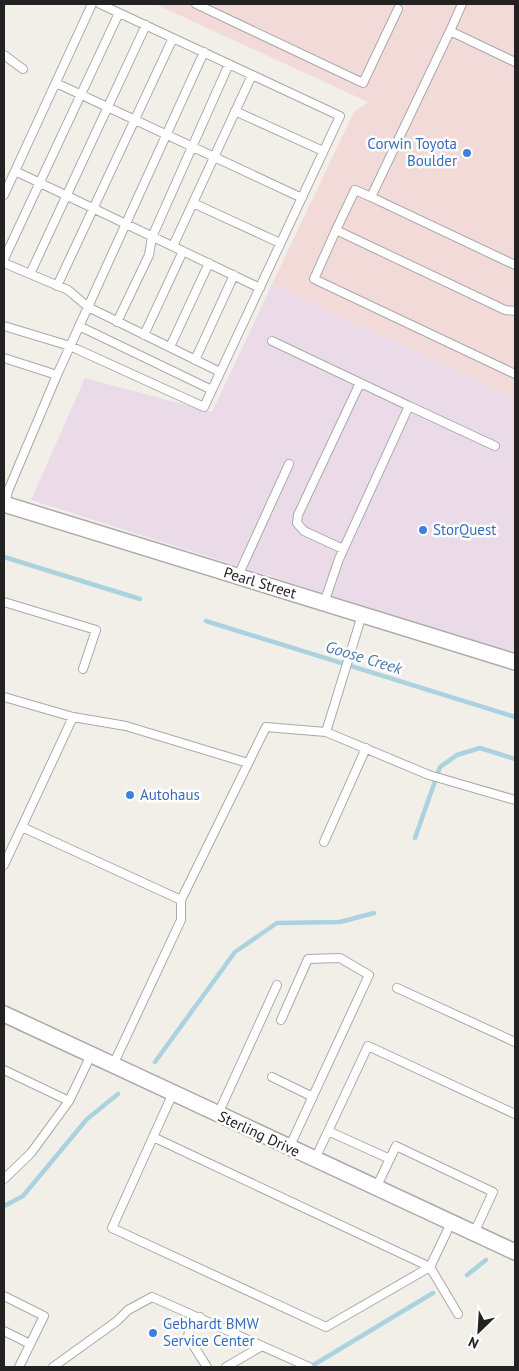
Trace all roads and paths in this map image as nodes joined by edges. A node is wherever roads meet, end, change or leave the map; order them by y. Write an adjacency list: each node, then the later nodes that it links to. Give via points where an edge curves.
1 (92, 4): 16 (lane)
2 (100, 4): 6 (lane)
3 (196, 4): 5 (lane, via 363,83)
4 (462, 4): 8 (lane)
5 (398, 9)
6 (119, 12): 7 (lane); 17 (lane)
7 (146, 25): 9 (lane); 18 (lane)
8 (450, 31): 12 (lane); 29 (lane)
9 (173, 38): 10 (lane); 20 (lane)
10 (204, 52): 13 (lane); 21 (lane)
11 (4, 55): 14 (lane)
12 (515, 62)
13 (229, 64): 15 (lane); 22 (lane)
14 (23, 69)
15 (252, 74): 19 (lane); 23 (lane, via 340,116)
16 (56, 83): 17 (lane); 25 (lane)
17 (81, 95): 18 (lane); 26 (lane)
18 (108, 108): 20 (lane); 28 (lane)
19 (235, 111): 23 (lane); 24 (lane)
20 (134, 120): 21 (lane); 32 (lane)
21 (166, 134): 22 (lane); 33 (lane)
22 (193, 147): 24 (lane); 35 (lane)
23 (323, 151): 30 (lane)
24 (214, 157): 30 (lane); 31 (lane)
25 (15, 171): 26 (lane); 27 (lane)
26 (40, 183): 28 (lane); 39 (lane)
27 (4, 195)
28 (67, 196): 32 (lane); 43 (lane)
29 (371, 197): 34 (lane, via 355,190); 42 (lane)
30 (302, 198): 36 (lane)
31 (193, 203): 36 (lane); 37 (lane)
32 (93, 208): 33 (lane); 45 (lane)
33 (126, 224): 35 (lane); 47 (lane)
34 (336, 230): 48 (lane, via 505,310); 59 (lane, via 314,279)
35 (152, 237): 37 (lane); 49 (lane, via 148,255)
36 (280, 243): 46 (lane)
37 (173, 246): 38 (lane)
38 (183, 251): 41 (lane); 52 (lane)
39 (4, 259)
40 (4, 264): 43 (lane)
41 (209, 264): 44 (lane); 55 (lane)
42 (515, 265)
43 (30, 274): 45 (lane)
44 (234, 275): 46 (lane); 57 (lane)
45 (58, 286): 47 (lane)
46 (260, 288): 58 (lane)
47 (88, 307): 49 (lane); 51 (lane)
48 (515, 311)
49 (117, 322): 52 (lane)
50 (4, 326): 54 (lane)
51 (79, 326): 54 (lane); 62 (lane)
52 (144, 334): 55 (lane)
53 (272, 341): 61 (lane)
54 (70, 346): 60 (lane); 62 (lane, via 204,407)
55 (170, 348): 57 (lane)
56 (4, 358): 60 (lane)
57 (195, 360): 58 (lane)
58 (220, 372): 62 (lane)
59 (515, 374)
60 (57, 375): 66 (lane)
61 (360, 383): 63 (lane); 67 (lane, via 297,523 304,531)
62 (212, 390)
63 (409, 406): 64 (lane); 67 (lane)
64 (495, 446)
65 (290, 464): 68 (lane)
66 (4, 504): 68 (street, Pearl Street)
67 (343, 549): 70 (lane)
68 (238, 576): 70 (street, Pearl Street)
69 (4, 602): 73 (lane, via 96,630)
70 (324, 603): 71 (street, Pearl Street)
71 (362, 615): 72 (street, Pearl Street); 76 (lane)
72 (515, 662)
73 (83, 669)
74 (4, 697): 75 (lane)
75 (73, 717): 78 (lane, via 126,726); 80 (lane)
76 (326, 732): 77 (lane); 78 (lane, via 266,727)
77 (366, 748): 79 (lane, via 441,778); 81 (lane)
78 (248, 763): 83 (lane)
79 (515, 800)
80 (22, 827): 82 (lane); 83 (lane)
81 (324, 842)
82 (4, 865)
83 (181, 900): 90 (lane, via 181,920)
84 (277, 985): 96 (lane)
85 (397, 988): 88 (lane)
86 (4, 1014): 89 (street, Sterling Drive)
87 (281, 1020): 94 (lane, via 308,959 340,958 369,974)
88 (515, 1042)
89 (92, 1055): 90 (street, Sterling Drive); 95 (lane)
90 (113, 1065): 93 (street, Sterling Drive)
91 (4, 1070): 95 (lane)
92 (272, 1078): 94 (lane)
93 (173, 1093): 96 (street, Sterling Drive); 99 (lane)
94 (313, 1097): 100 (lane)
95 (69, 1101): 103 (lane, via 31,1153)
96 (218, 1114): 100 (street, Sterling Drive)
97 (515, 1114): 98 (lane, via 368,1046)
98 (328, 1131): 101 (lane); 102 (lane)
99 (153, 1137): 108 (lane); 108 (lane, via 112,1228 326,1327)
100 (289, 1148): 102 (street, Sterling Drive)
101 (390, 1159): 104 (lane); 106 (lane, via 396,1146 493,1192)
102 (315, 1160): 104 (street, Sterling Drive)
103 (4, 1179)
104 (376, 1188): 105 (street, Sterling Drive)
105 (451, 1223): 106 (street, Sterling Drive); 108 (lane)
106 (474, 1233): 107 (street, Sterling Drive)
107 (515, 1252)
108 (430, 1267): 110 (lane)
109 (4, 1296): 113 (lane, via 44,1316)
110 (458, 1314)
111 (200, 1318): 114 (lane); 116 (lane, via 152,1297 128,1310); 117 (lane, via 190,1326 188,1337)
112 (4, 1331): 113 (lane)
113 (30, 1344): 115 (lane)
114 (262, 1346): 118 (lane); 119 (lane)
115 (19, 1367)
116 (53, 1367)
117 (207, 1367)
118 (226, 1367)
119 (309, 1367)

